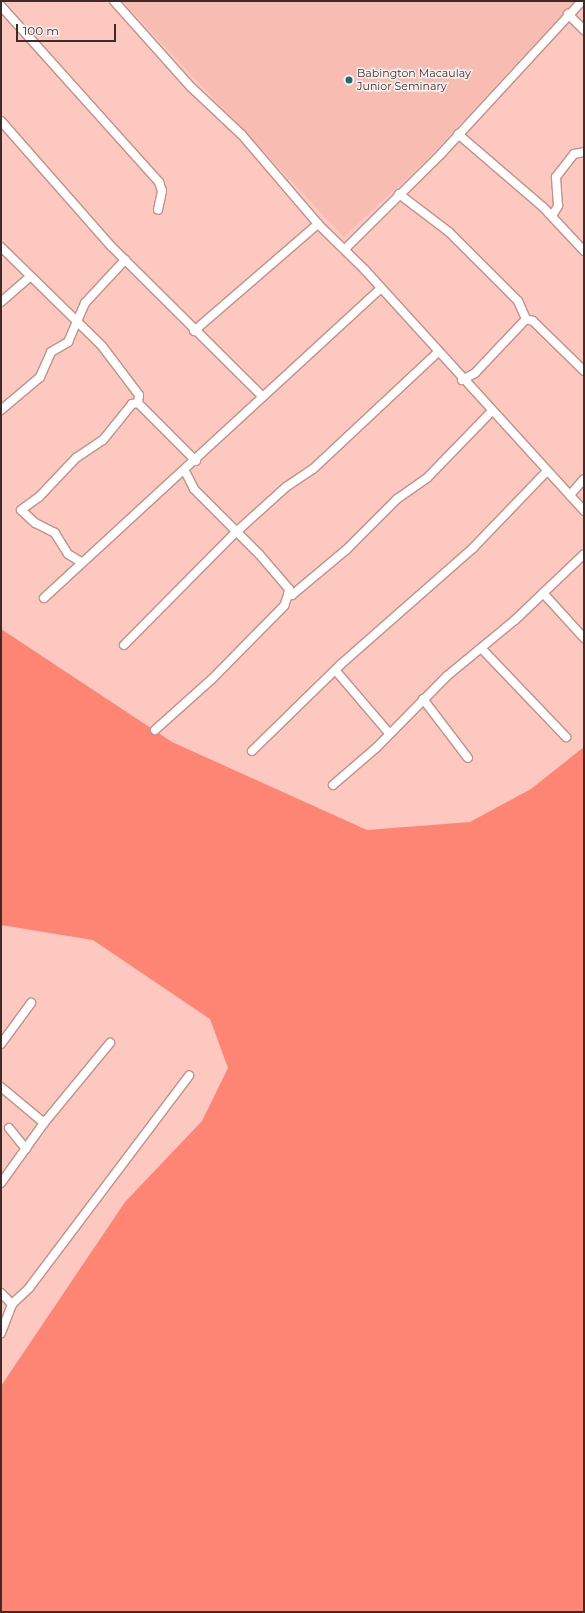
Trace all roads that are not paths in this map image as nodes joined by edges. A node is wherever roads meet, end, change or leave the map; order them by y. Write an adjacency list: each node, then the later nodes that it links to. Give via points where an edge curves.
1 (114, 1): 12 (street, via 192,87 242,135)
2 (582, 1): 4 (street)
3 (1, 6): 10 (street, via 159,182 162,191)
4 (568, 14): 5 (street); 7 (street)
5 (584, 30)
6 (1, 121): 16 (street)
7 (458, 134): 9 (street); 11 (street)
8 (584, 152): 11 (street, via 574,154 556,178 558,206)
9 (400, 194): 14 (street); 20 (street, via 449,232 518,301)
10 (158, 210)
11 (552, 216): 15 (street)
12 (318, 224): 14 (street); 22 (street)
13 (1, 247): 17 (street)
14 (345, 249): 18 (street)
15 (584, 251)
16 (125, 260): 21 (street, via 93,292); 22 (street)
17 (30, 277): 19 (street); 21 (street)
18 (380, 289): 23 (street); 26 (street)
19 (1, 302)
20 (526, 319): 24 (street, via 533,321); 25 (street, via 476,373)
21 (77, 325): 27 (street, via 102,346 139,394); 28 (street, via 68,342 50,352 46,367 32,386)
22 (194, 331): 26 (street)
23 (437, 353): 25 (street); 36 (street, via 313,469 286,487)
24 (584, 371)
25 (462, 380): 29 (street)
26 (262, 396): 30 (street)
27 (138, 403): 30 (street); 38 (street, via 132,404 103,440 76,458 39,497 21,510 35,523 55,533 68,554)
28 (1, 410)
29 (491, 412): 32 (street); 40 (street, via 427,478 398,499 298,593)
30 (196, 461): 31 (street)
31 (185, 471): 36 (street, via 189,483); 38 (street)
32 (547, 471): 34 (street); 45 (street, via 473,548)
33 (584, 479): 34 (street)
34 (570, 495): 35 (street)
35 (584, 512)
36 (235, 533): 40 (street, via 289,589); 43 (street)
37 (584, 554): 39 (street)
38 (81, 562): 41 (street)
39 (543, 593): 42 (street); 44 (street)
40 (288, 595): 47 (street, via 284,606 212,679)
41 (44, 598)
42 (584, 638)
43 (124, 645)
44 (482, 649): 46 (street); 49 (street)
45 (336, 671): 48 (street); 50 (street)
46 (423, 699): 48 (street); 51 (street)
47 (155, 730)
48 (389, 733): 52 (street)
49 (566, 737)
50 (252, 751)
51 (468, 758)
52 (333, 785)
53 (31, 1003): 54 (street)
54 (1, 1044)
55 (110, 1044): 58 (street)
56 (189, 1076): 63 (street, via 29,1288)
57 (1, 1087): 58 (street)
58 (44, 1123): 60 (street)
59 (9, 1128): 60 (street)
60 (26, 1148): 61 (street)
61 (1, 1183)
62 (1, 1293): 63 (street)
63 (12, 1304): 64 (street)
64 (1, 1333)

